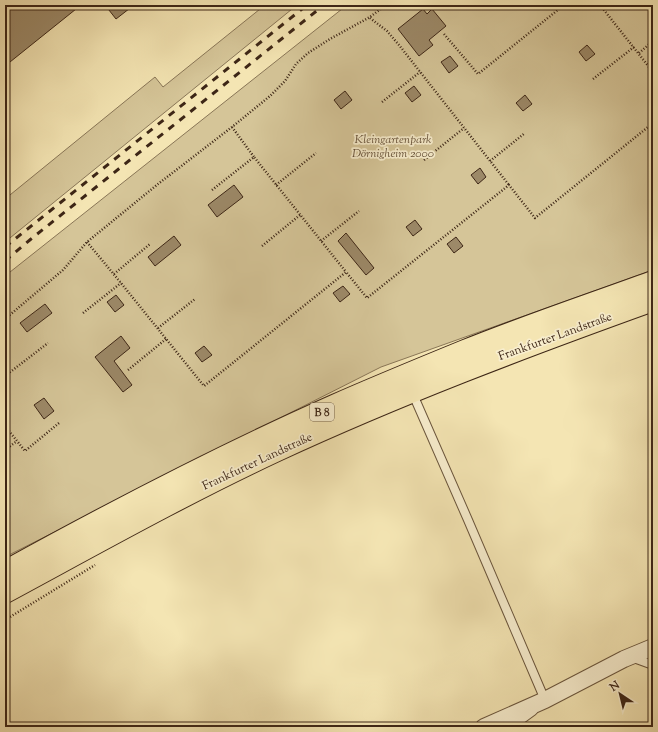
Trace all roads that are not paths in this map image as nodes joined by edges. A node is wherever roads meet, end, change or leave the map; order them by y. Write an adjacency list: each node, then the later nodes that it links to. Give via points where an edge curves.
1 (653, 282): 4 (main road, Frankfurter Landstraße / B 8, via 466,351 267,436)
2 (653, 300): 3 (main road, Frankfurter Landstraße / B 8, via 515,350)
3 (412, 392): 5 (main road, Frankfurter Landstraße / B 8, via 247,465 130,524); 9 (lane)
4 (5, 572)
5 (5, 592)
6 (653, 647): 7 (street)
7 (630, 657): 8 (lane); 9 (street)
8 (653, 665)
9 (544, 700): 10 (street); 11 (lane, via 528,716)
10 (484, 727)
11 (511, 727)

